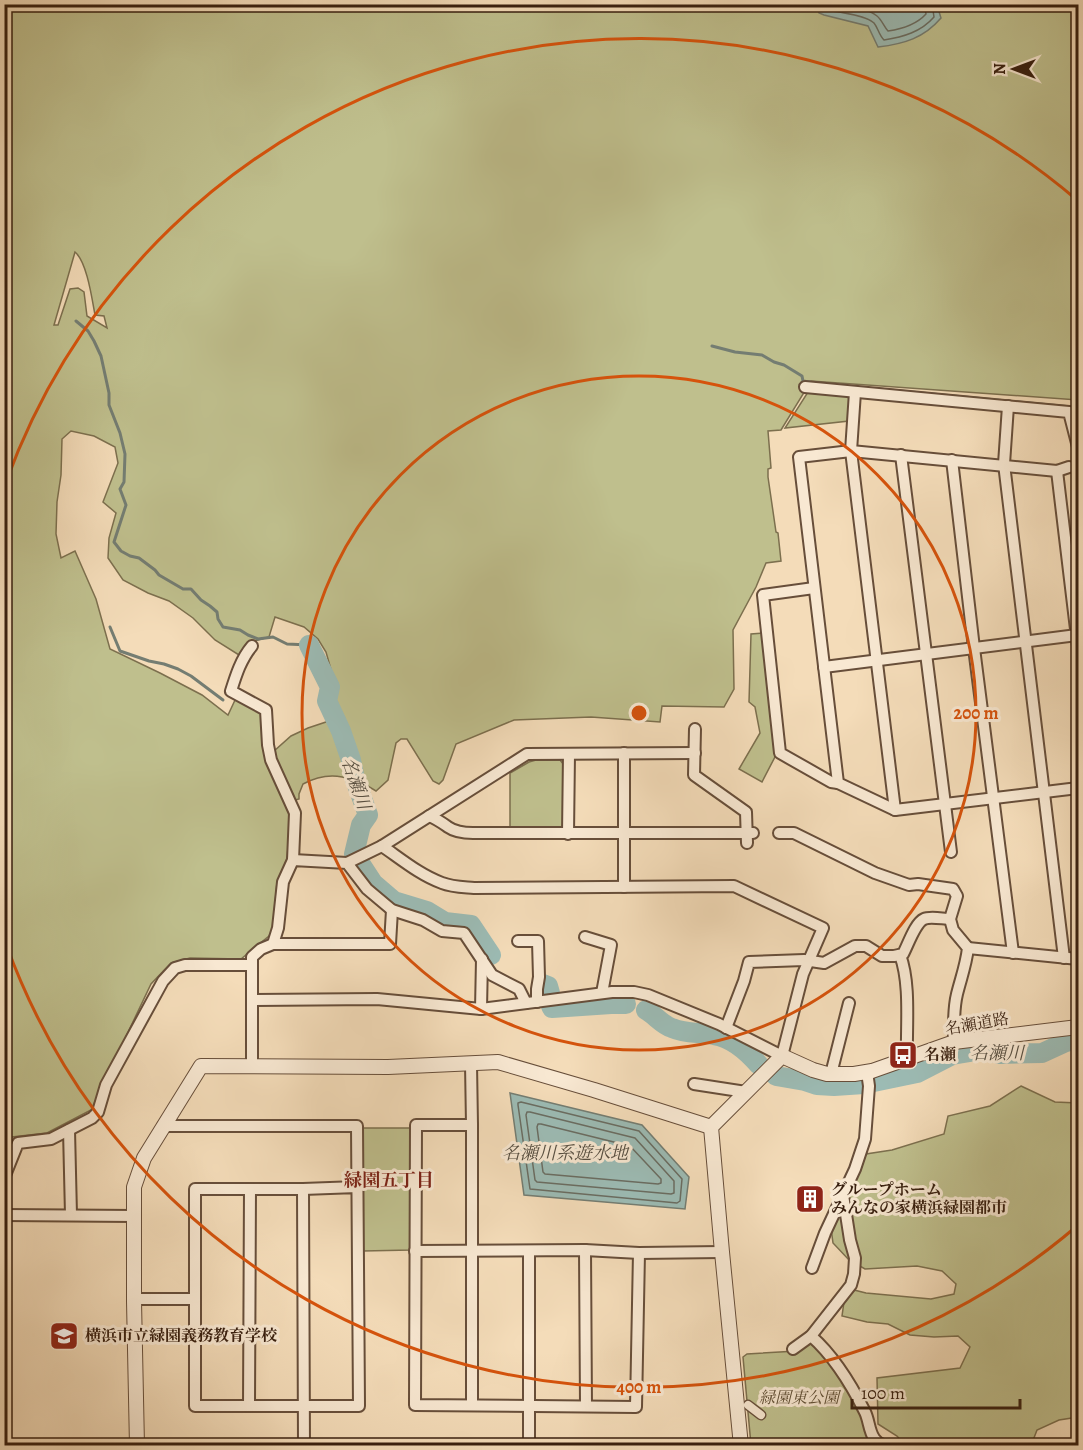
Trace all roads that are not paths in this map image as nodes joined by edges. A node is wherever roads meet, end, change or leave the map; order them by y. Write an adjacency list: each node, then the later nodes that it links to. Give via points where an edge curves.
1 (805, 387): 2 (street)
2 (855, 392): 3 (street); 5 (street)
3 (1008, 406): 4 (street, via 1069,412); 8 (street)
4 (1078, 447)
5 (850, 451): 6 (street); 11 (street, via 799,458); 18 (street)
6 (901, 455): 7 (street); 17 (street)
7 (952, 460): 8 (street); 16 (street)
8 (1004, 465): 10 (street); 13 (street)
9 (1069, 467): 10 (street)
10 (1057, 471): 12 (street)
11 (814, 588): 19 (street); 24 (street, via 763,595 780,753)
12 (1077, 634): 13 (street); 15 (street)
13 (1024, 641): 16 (street); 26 (street)
14 (252, 646): 36 (street, via 231,691 266,710 271,760 295,813)
15 (1078, 646)
16 (974, 648): 17 (street); 27 (street)
17 (925, 654): 18 (street); 28 (street)
18 (875, 660): 19 (street); 29 (street)
19 (824, 667): 24 (street)
20 (695, 729): 22 (street)
21 (624, 753): 22 (street); 23 (street); 33 (street)
22 (695, 753): 33 (street, via 694,775 746,812 749,837)
23 (569, 754): 30 (street, via 527,754); 32 (street)
24 (838, 783): 29 (street)
25 (1078, 788): 26 (street)
26 (1044, 792): 27 (street); 47 (street)
27 (994, 798): 28 (street); 45 (street)
28 (944, 804): 29 (street); 35 (street)
29 (894, 810)
30 (429, 816): 32 (street, via 461,832); 34 (street)
31 (779, 833): 40 (street, via 794,833 874,873 909,885 953,887 957,896)
32 (568, 834): 33 (street)
33 (624, 834): 38 (street)
34 (382, 846): 37 (street); 38 (street, via 422,873 456,886)
35 (951, 852)
36 (293, 860): 37 (street); 43 (street, via 283,882)
37 (347, 863): 39 (street, via 367,889)
38 (624, 887): 50 (street, via 740,885 823,928)
39 (392, 910): 43 (street, via 390,944); 48 (street, via 442,931 464,933)
40 (950, 920): 44 (street); 46 (street, via 922,920)
41 (585, 937): 52 (street, via 611,945)
42 (518, 941): 54 (street, via 538,941 539,977)
43 (273, 944): 51 (street, via 252,957)
44 (968, 948): 45 (street); 59 (street, via 956,996)
45 (1013, 952): 47 (street)
46 (900, 955): 50 (street, via 882,956 866,946 855,946 824,963); 61 (street, via 906,981)
47 (1064, 958): 49 (street)
48 (482, 959): 54 (street, via 492,975 519,989); 56 (street)
49 (1078, 959)
50 (809, 961): 58 (street, via 749,962); 60 (street)
51 (252, 965): 53 (street); 71 (street, via 175,968 163,981 106,1085 98,1112)
52 (602, 993): 54 (street); 58 (street, via 648,995)
53 (252, 1000): 56 (street, via 377,999); 63 (street)
54 (531, 1003): 56 (street)
55 (849, 1003): 64 (street)
56 (481, 1009)
57 (1078, 1027): 59 (street, 名瀬道路)
58 (726, 1028): 60 (street)
59 (954, 1042): 61 (street, 名瀬道路)
60 (782, 1056): 64 (street, 名瀬道路); 67 (street)
61 (907, 1059): 65 (street, 名瀬道路)
62 (471, 1064): 63 (street); 68 (street); 70 (street, via 498,1062)
63 (252, 1066): 69 (street, via 201,1066)
64 (831, 1074): 65 (street, 名瀬道路, via 854,1074)
65 (868, 1079): 76 (street, via 865,1139)
66 (694, 1084): 67 (street)
67 (746, 1092): 70 (street)
68 (472, 1125): 81 (street, via 416,1125); 82 (street)
69 (164, 1126): 73 (street, via 357,1126); 79 (street, via 138,1173)
70 (711, 1127): 85 (street)
71 (69, 1130): 72 (street, via 51,1139 18,1143); 78 (street)
72 (4, 1178)
73 (357, 1187): 75 (street); 96 (street, via 359,1406)
74 (250, 1189): 75 (street); 88 (street, via 195,1189); 93 (street)
75 (303, 1189): 96 (street)
76 (843, 1194): 86 (street); 89 (street, via 855,1274 852,1285)
77 (4, 1215): 78 (street)
78 (71, 1215): 79 (street)
79 (134, 1216): 87 (street)
80 (585, 1250): 83 (street); 84 (street); 95 (street)
81 (415, 1251): 82 (street); 91 (street, via 415,1405)
82 (473, 1251): 83 (street); 91 (street)
83 (529, 1251): 94 (street)
84 (639, 1252): 85 (street); 95 (street, via 636,1407)
85 (722, 1252): 101 (street)
86 (812, 1268)
87 (134, 1299): 88 (street); 98 (street)
88 (195, 1299): 93 (street, via 195,1406)
89 (812, 1336): 90 (street); 102 (street, via 848,1382 873,1437)
90 (793, 1349)
91 (472, 1405): 94 (street)
92 (747, 1405): 97 (street)
93 (249, 1406): 96 (street)
94 (530, 1406): 95 (street); 100 (street)
95 (586, 1406)
96 (304, 1407): 99 (street)
97 (761, 1415)
98 (136, 1446)
99 (304, 1446)
100 (530, 1446)
101 (741, 1446)
102 (885, 1446)

